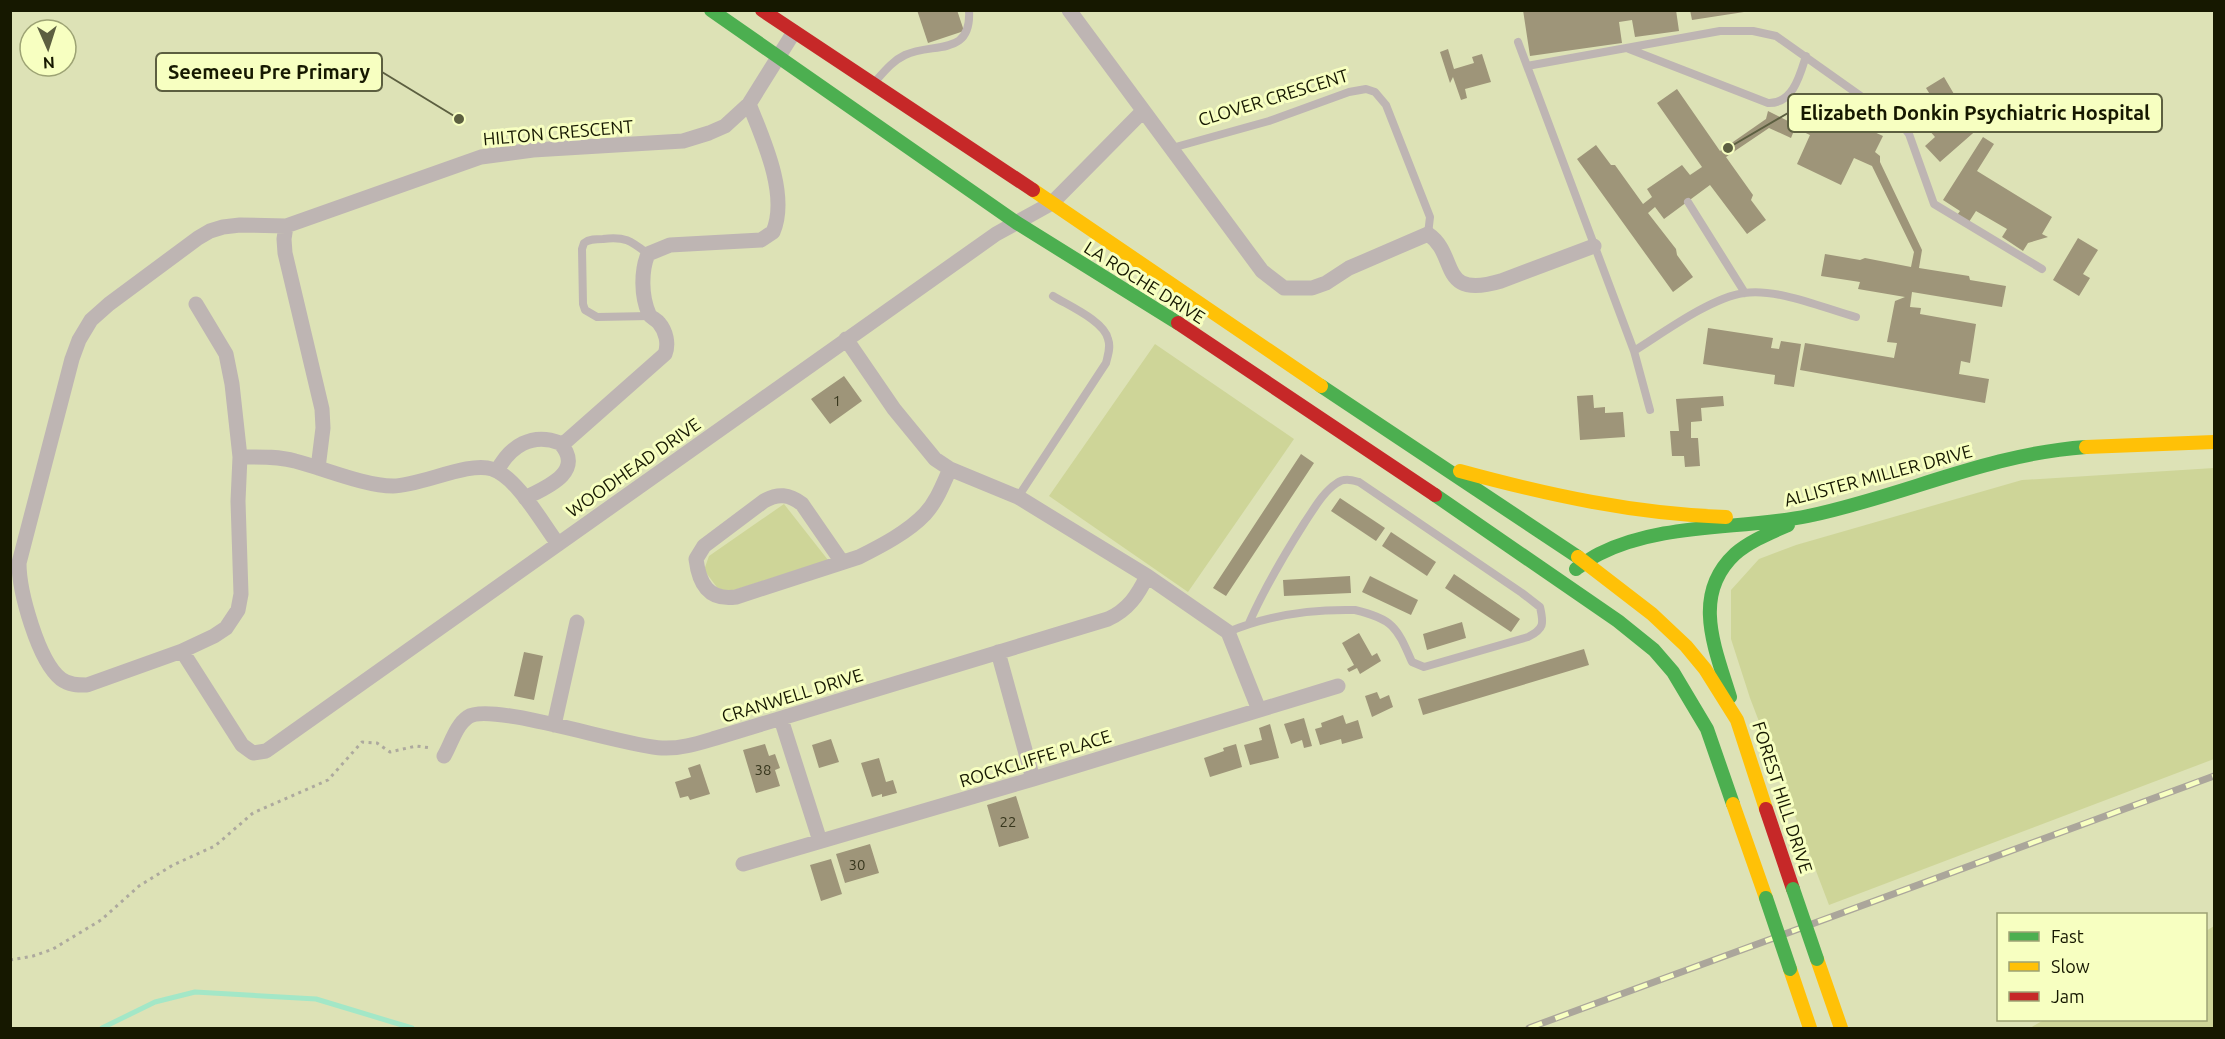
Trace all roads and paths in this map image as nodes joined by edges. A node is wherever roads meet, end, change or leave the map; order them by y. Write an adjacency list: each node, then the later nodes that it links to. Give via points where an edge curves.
1 (711, 10): 8 (street, LA ROCHE DRIVE)
2 (762, 10): 5 (street, LA ROCHE DRIVE)
3 (969, 10): 11 (lane, via 968,32 964,37 945,46 902,56)
4 (1069, 10): 13 (street)
5 (794, 32): 8 (street, HILTON CRESCENT); 11 (street, LA ROCHE DRIVE)
6 (1518, 42): 10 (lane)
7 (1628, 48): 9 (lane, via 1720,31 1753,31 1776,36); 9 (lane, via 1774,103 1797,83); 10 (lane)
8 (778, 56): 12 (street, HILTON CRESCENT); 17 (street, LA ROCHE DRIVE)
9 (1806, 56): 22 (lane, via 1903,126 1934,204)
10 (1527, 66): 20 (lane)
11 (872, 85): 16 (street, LA ROCHE DRIVE)
12 (749, 104): 18 (street, HILTON CRESCENT, via 725,126 683,141 481,157); 21 (street, via 775,184 778,214 773,232 760,240 669,245)
13 (1142, 112): 14 (street); 16 (street)
14 (1172, 148): 19 (street, via 1262,271 1284,288 1312,288 1326,283 1349,268); 19 (lane, CLOVER CRESCENT, via 1269,121 1349,92 1375,92 1386,105 1430,217)
15 (1688, 202): 23 (lane)
16 (1052, 203): 17 (street); 34 (street, LA ROCHE DRIVE)
17 (1017, 223): 28 (street, WOODHEAD DRIVE); 45 (street, LA ROCHE DRIVE, via 1178,323)
18 (286, 226): 35 (street, via 285,254 322,409); 49 (street, via 240,225 210,231 91,320 72,359 22,549 19,580 24,601 44,657 62,680 87,685)
19 (1428, 234): 20 (street, CLOVER CRESCENT, via 1437,240 1449,269 1471,286 1489,285)
20 (1594, 246): 29 (lane)
21 (648, 254): 26 (street, via 644,281); 26 (lane, via 617,237 584,243 583,304 585,310 597,317)
22 (2042, 269)
23 (1745, 293): 27 (lane, via 1773,294); 29 (lane, via 1702,309)
24 (1053, 296): 38 (lane, via 1098,323 1110,347 1106,363)
25 (196, 304): 33 (street, via 226,354)
26 (650, 316): 32 (street, via 665,333 665,354)
27 (1856, 317)
28 (846, 339): 36 (street, via 923,446); 41 (street, WOODHEAD DRIVE)
29 (1634, 351): 30 (lane)
30 (1650, 410)
31 (2214, 442): 40 (street, ALLISTER MILLER DRIVE, via 2123,444 2036,453)
32 (562, 445): 37 (street, via 552,440 524,443 512,449); 39 (street, via 568,466 565,473)
33 (240, 457): 35 (street, via 292,460); 49 (street, via 238,610 226,628)
34 (1442, 466): 40 (street, via 1602,506 1672,515); 43 (street, LA ROCHE DRIVE)
35 (318, 468): 37 (street, via 392,486 478,468)
36 (950, 469): 38 (street); 42 (street, via 925,514 876,548)
37 (497, 471): 39 (street)
38 (1018, 497): 44 (street)
39 (525, 498): 41 (street)
40 (1803, 517): 43 (street, ALLISTER MILLER DRIVE, via 1642,540); 54 (street, via 1735,553 1711,588 1710,630)
41 (558, 544): 49 (street, WOODHEAD DRIVE, via 260,754 246,749)
42 (842, 562): 42 (street, via 802,504 782,495 764,501 704,546 696,559 705,588 727,598)
43 (1585, 562): 45 (street, ALLISTER MILLER DRIVE); 54 (street, FOREST HILL DRIVE, via 1686,646)
44 (1147, 576): 48 (street); 50 (street, CRANWELL DRIVE, via 1138,595 1118,614)
45 (1562, 582): 61 (street, bridge, via 1654,650 1689,696 1717,754)
46 (577, 622): 55 (street)
47 (1249, 623): 47 (lane, via 1282,558 1319,501 1336,483 1350,479 1522,593 1540,607 1542,622 1538,632 1528,637 1424,667 1412,662 1395,627 1366,613 1340,610); 48 (lane)
48 (1228, 632): 52 (street)
49 (182, 651)
50 (998, 652): 53 (street, CRANWELL DRIVE); 57 (street)
51 (1338, 686): 52 (street, ROCKCLIFFE PLACE)
52 (1259, 711): 57 (street, ROCKCLIFFE PLACE)
53 (780, 719): 55 (street, CRANWELL DRIVE, via 689,745 663,748); 58 (street)
54 (1737, 720): 62 (street, FOREST HILL DRIVE, bridge)
55 (554, 725): 56 (street, CRANWELL DRIVE, via 480,712 460,725)
56 (446, 753): 60 (path, via 416,746 390,752 377,743 362,742 328,780 253,813 215,846 139,886 101,920 53,949)
57 (1033, 779): 58 (street, ROCKCLIFFE PLACE)
58 (820, 841): 59 (street, ROCKCLIFFE PLACE)
59 (743, 864)
60 (10, 960)
61 (1810, 1029)
62 (1841, 1029)

